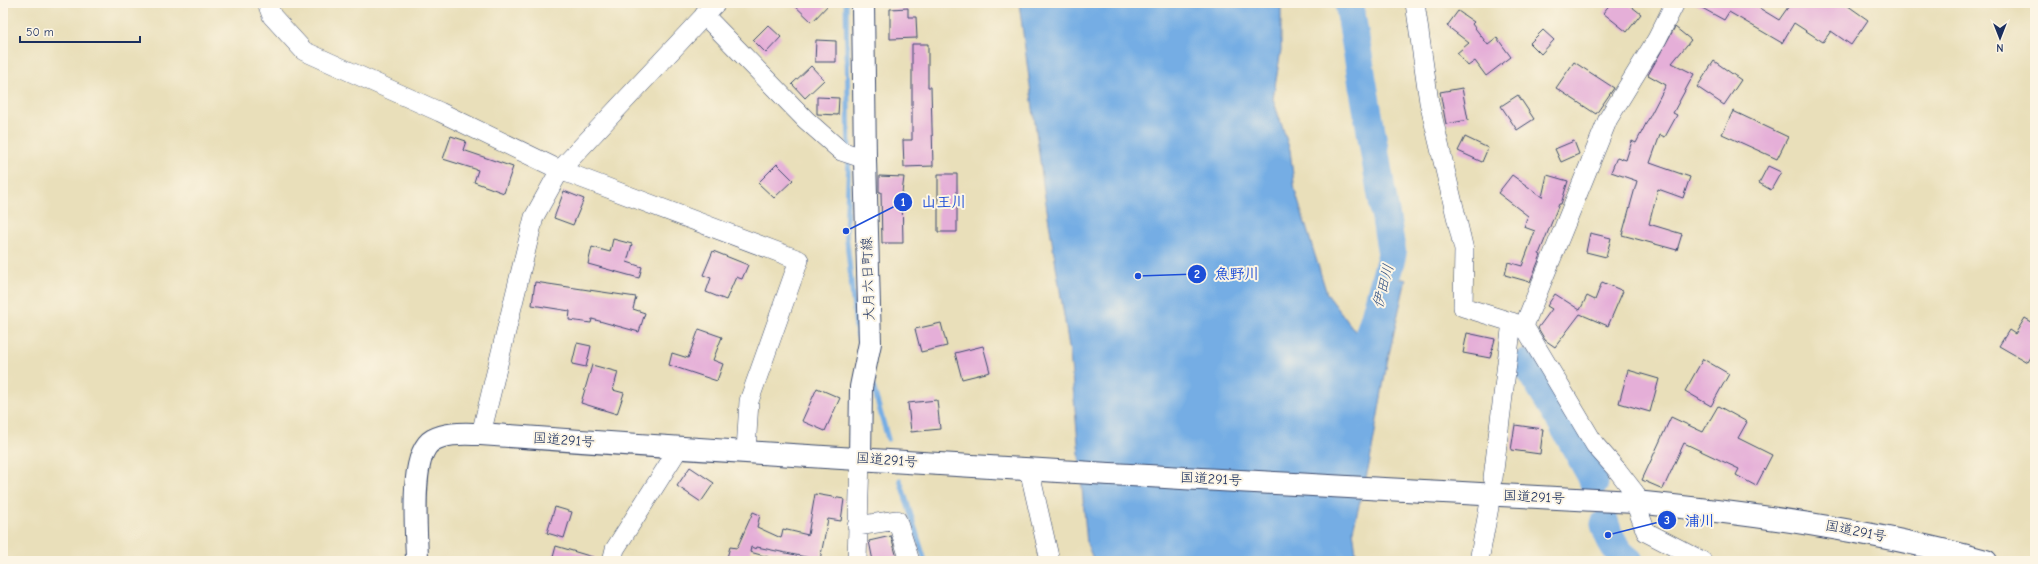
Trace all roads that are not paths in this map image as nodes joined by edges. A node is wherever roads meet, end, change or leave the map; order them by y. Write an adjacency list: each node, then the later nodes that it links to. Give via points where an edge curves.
1 (267, 3): 7 (street, via 272,16 304,51 440,112)
2 (863, 3): 6 (main road, 大月六日町線)
3 (1415, 3): 8 (street, via 1429,102 1464,250 1464,307)
4 (1675, 3): 8 (street, via 1657,39 1608,119)
5 (710, 9): 6 (street, via 806,120 841,151); 7 (street)
6 (865, 159): 12 (main road, 大月六日町線, via 870,344 861,387)
7 (560, 170): 9 (street, via 534,217); 11 (street, via 799,260 749,401)
8 (1518, 324): 14 (street); 15 (street, via 1595,445 1635,494)
9 (481, 434): 10 (main road, 国道291号); 18 (main road, 国道291号, via 452,434 432,441 422,453 416,474)
10 (680, 448): 11 (main road, 国道291号); 19 (street, via 615,549)
11 (746, 451): 12 (main road, 国道291号)
12 (860, 458): 13 (main road, 国道291号); 17 (street)
13 (1034, 470): 15 (main road, 国道291号); 22 (street)
14 (1493, 478)
15 (1635, 502): 24 (street, via 1646,532); 25 (main road, 国道291号, via 1728,511 1819,524 1889,537)
16 (1489, 507): 23 (street)
17 (857, 526): 20 (street); 21 (street, via 897,520)
18 (417, 561)
19 (612, 561)
20 (857, 561)
21 (910, 561)
22 (1050, 561)
23 (1479, 561)
24 (1702, 561)
25 (1986, 561)

